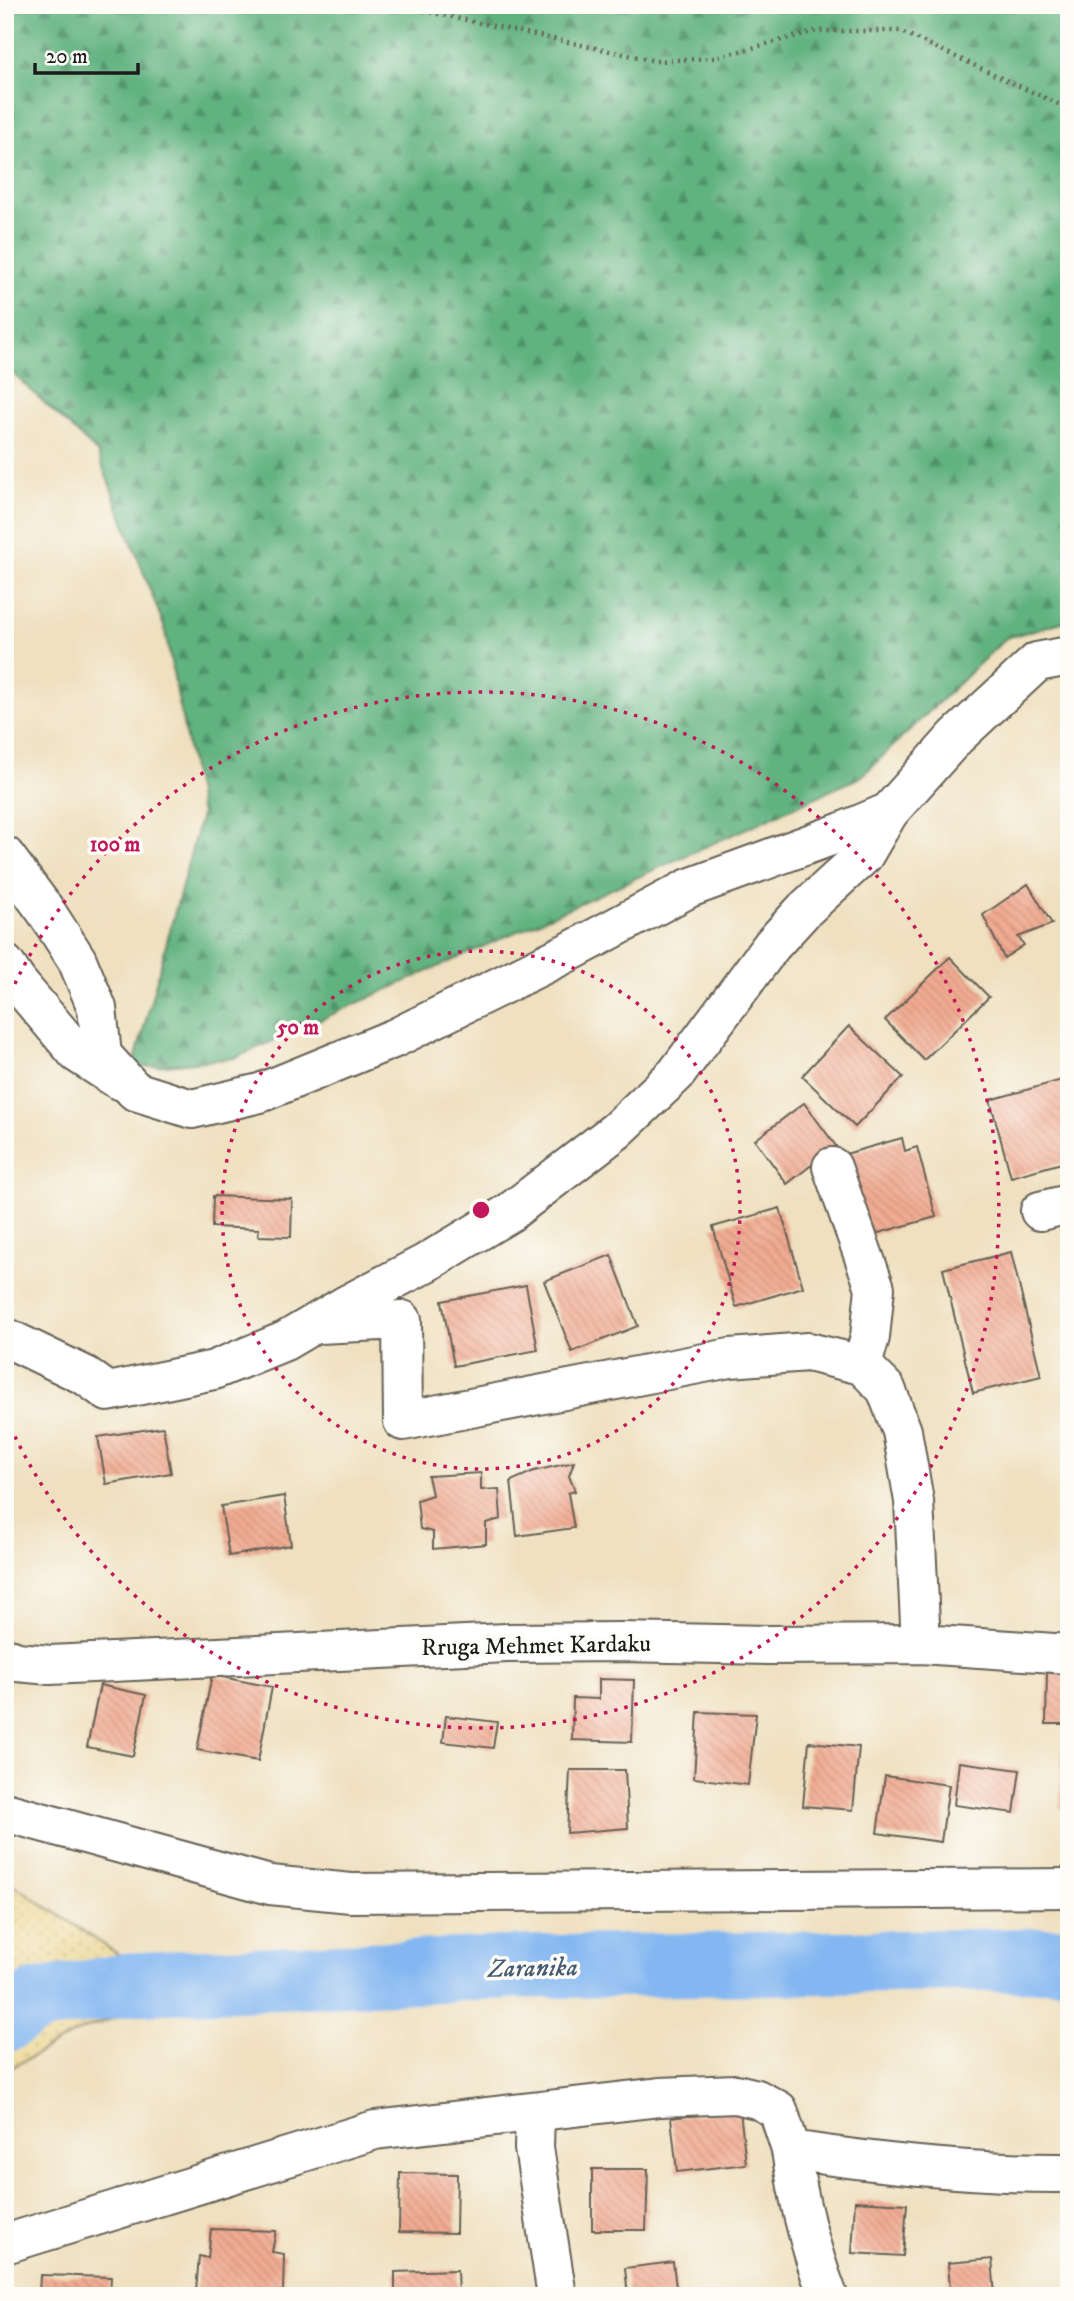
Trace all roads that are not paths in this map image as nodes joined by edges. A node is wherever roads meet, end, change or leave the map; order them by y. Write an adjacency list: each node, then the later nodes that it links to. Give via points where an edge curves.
1 (1069, 656): 2 (street, via 1038,662 957,737)
2 (889, 812): 5 (street, via 689,888 395,1038 260,1093 192,1109); 7 (street, via 864,855 796,919 676,1074 617,1130 509,1213)
3 (5, 856): 5 (street, via 77,960 97,1008 102,1055)
4 (5, 964): 5 (street, via 76,1053)
5 (135, 1091)
6 (832, 1167): 9 (street, via 874,1288 870,1337)
7 (313, 1324): 8 (street, via 285,1341 214,1370 108,1391); 9 (street, via 402,1320 403,1422 730,1358 808,1352)
8 (5, 1337)
9 (862, 1365): 10 (street, via 886,1389 902,1431 914,1501)
10 (921, 1644): 11 (street, Rruga Mehmet Kardaku); 12 (street, Rruga Mehmet Kardaku, via 507,1643 50,1665)
11 (1069, 1654)
12 (5, 1657)
13 (5, 1812): 14 (street, via 270,1885 351,1893)
14 (1069, 1888)
15 (536, 2112): 16 (street, via 660,2097 736,2094 778,2110); 18 (street, via 375,2130); 19 (street, via 534,2148)
16 (791, 2150): 17 (street, via 944,2168); 20 (street, via 810,2247)
17 (1069, 2174)
18 (5, 2244)
19 (557, 2296)
20 (828, 2296)

